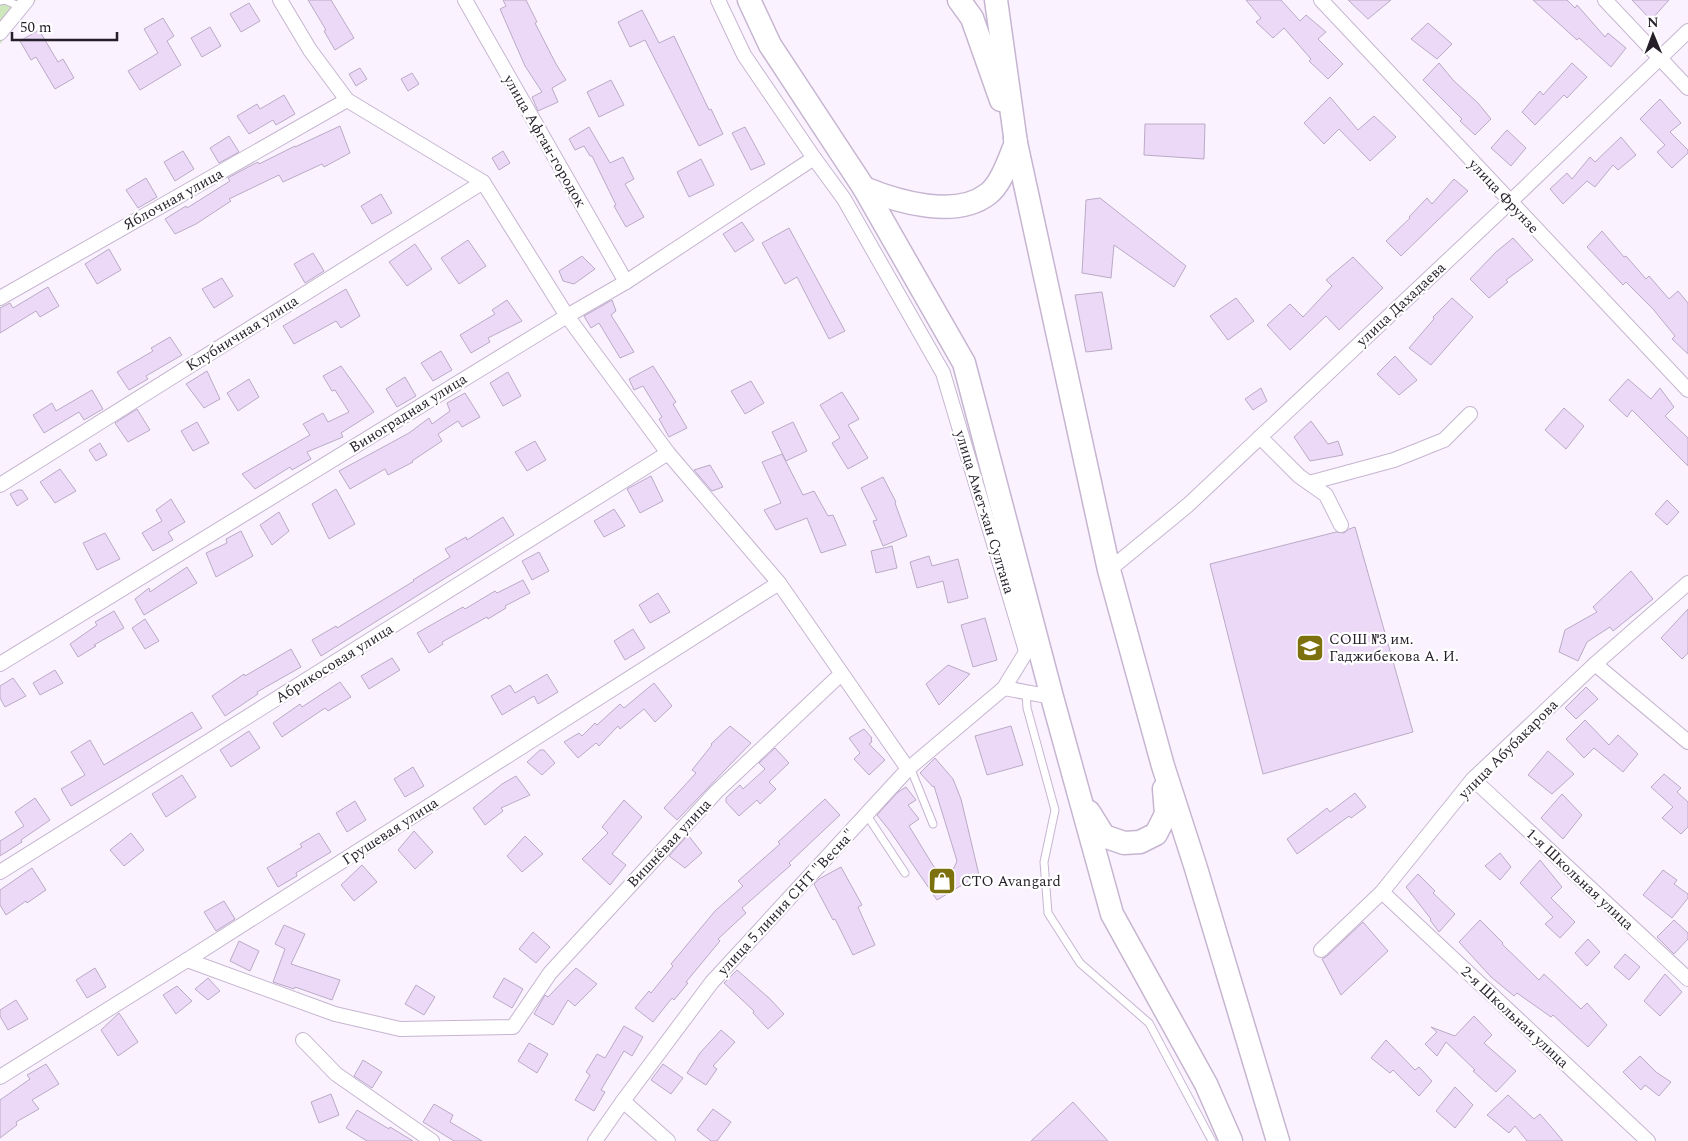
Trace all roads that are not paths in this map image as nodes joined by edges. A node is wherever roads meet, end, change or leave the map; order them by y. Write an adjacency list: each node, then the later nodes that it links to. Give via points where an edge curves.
1 (280, 0): 17 (street, via 310,50)
2 (465, 0): 23 (street, улица Афган-городок)
3 (718, 0): 19 (street, улица Амет-хан Султана, via 744,55)
4 (749, 0): 14 (main road)
5 (763, 0): 14 (main road)
6 (959, 0): 18 (main road, via 972,18)
7 (996, 0): 18 (main road)
8 (1321, 0): 22 (street, улица Фрунзе)
9 (1604, 0): 15 (street)
10 (0, 2): 11 (lane)
11 (24, 4): 13 (street)
12 (1688, 31): 15 (street, улица Дахадаева)
13 (0, 33)
14 (770, 45): 21 (main road)
15 (1660, 58): 16 (street); 22 (street, улица Дахадаева)
16 (1688, 88)
17 (347, 100): 20 (street); 24 (street, Яблочная улица)
18 (1016, 143): 21 (main road, via 1000,179 988,194 968,204 935,207 909,203); 33 (main road)
19 (814, 158): 23 (street, Виноградная улица); 36 (street, улица Амет-хан Султана, via 844,199 943,373)
20 (483, 182): 25 (street); 31 (street, Клубничная улица)
21 (864, 188): 36 (main road, via 964,363)
22 (1510, 202): 26 (street, улица Фрунзе); 28 (street, улица Дахадаева)
23 (626, 282): 25 (street, Виноградная улица)
24 (0, 298)
25 (567, 316): 29 (street); 37 (street, Виноградная улица)
26 (1688, 390)
27 (1470, 414): 30 (street, via 1444,440 1394,460)
28 (1260, 436): 30 (street); 33 (street, улица Дахадаева, via 1188,505)
29 (668, 453): 34 (street); 50 (street, Абрикосовая улица)
30 (1309, 483): 32 (street, via 1326,495)
31 (0, 484)
32 (1340, 525)
33 (1109, 570): 44 (main road)
34 (779, 583): 39 (street); 54 (street, Грушевая улица)
35 (1688, 583): 38 (street, улица Абубакарова)
36 (1031, 643): 40 (street, улица 5 линия СНТ "Весна"); 42 (main road)
37 (0, 664)
38 (1595, 664): 43 (street); 46 (street, улица Абубакарова)
39 (842, 674): 45 (street); 54 (street, Вишнёвая улица, via 716,792 550,972 513,1027 400,1029 335,1014)
40 (1004, 688): 41 (street); 45 (street, улица 5 линия СНТ "Весна")
41 (1026, 692): 42 (street); 62 (lane, via 1027,708 1054,810 1044,862 1048,913 1080,963 1149,1023)
42 (1052, 697): 47 (main road)
43 (1688, 742)
44 (1163, 766): 47 (main road, via 1166,814 1156,834 1140,842 1124,843 1104,836); 64 (main road, via 1196,865)
45 (909, 768): 48 (street, улица 5 линия СНТ "Весна"); 49 (lane)
46 (1473, 779): 52 (street, улица Абубакарова); 55 (street, 1-я Школьная улица)
47 (1079, 797): 63 (main road, via 1112,914 1206,1084)
48 (866, 814): 51 (lane); 58 (street, улица 5 линия СНТ "Весна", via 712,982)
49 (933, 824)
50 (0, 872)
51 (905, 873)
52 (1382, 892): 53 (street, улица Абубакарова); 65 (street, 2-я Школьная улица)
53 (1321, 950)
54 (187, 960): 57 (street, Грушевая улица)
55 (1688, 979)
56 (303, 1040): 59 (street, via 336,1074)
57 (0, 1077)
58 (623, 1101): 60 (street, улица 5 линия СНТ "Весна"); 61 (street)
59 (432, 1141)
60 (595, 1141)
61 (668, 1141)
62 (1212, 1141)
63 (1231, 1141)
64 (1278, 1141)
65 (1648, 1141)

